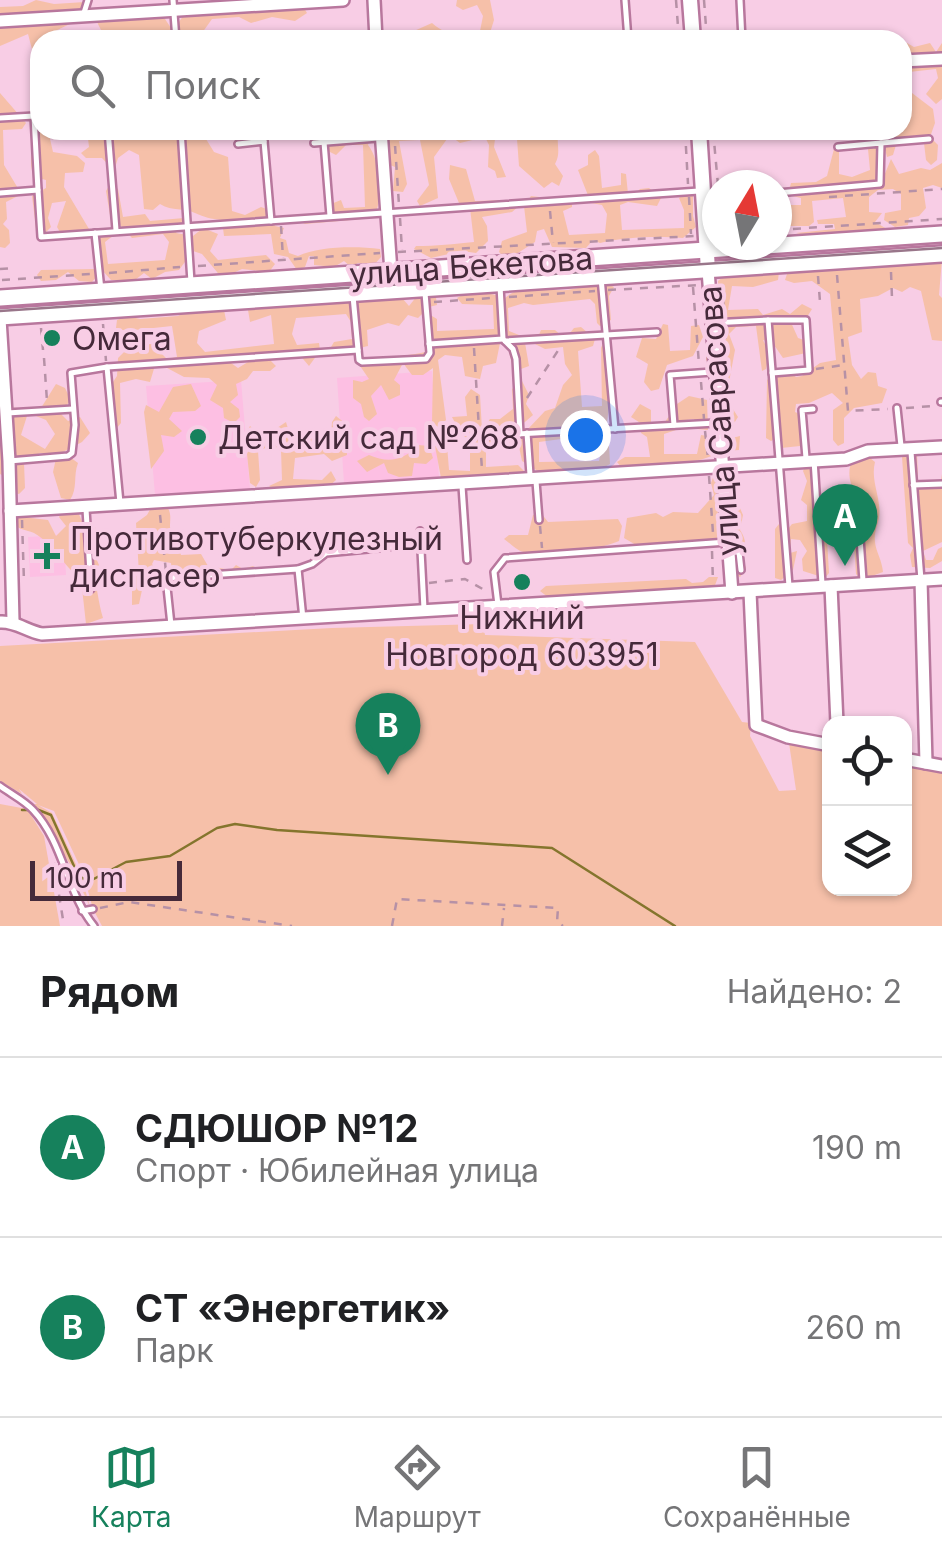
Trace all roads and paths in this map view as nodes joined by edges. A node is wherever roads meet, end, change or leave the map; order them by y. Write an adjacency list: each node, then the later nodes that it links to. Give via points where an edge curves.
1 (88, 0): 12 (lane)
2 (343, 0): 9 (street)
3 (374, 0): 15 (street)
4 (625, 0): 16 (lane)
5 (676, 0): 17 (path)
6 (690, 0): 18 (street)
7 (704, 0): 19 (path)
8 (740, 0): 20 (lane)
9 (259, 2): 10 (street)
10 (202, 4): 11 (street)
11 (174, 5): 12 (street); 14 (lane)
12 (82, 16): 13 (street)
13 (0, 21)
14 (175, 30)
15 (376, 30)
16 (627, 30)
17 (678, 30)
18 (692, 30)
19 (706, 30)
20 (742, 30)
21 (942, 59): 22 (street)
22 (912, 60)
23 (30, 116): 24 (lane)
24 (0, 118)
25 (35, 140): 43 (lane)
26 (109, 140): 59 (lane)
27 (182, 140): 57 (lane)
28 (338, 140): 36 (lane)
29 (382, 140): 52 (street)
30 (394, 140): 52 (path)
31 (687, 140): 45 (path)
32 (700, 140): 42 (street, улица Саврасова)
33 (714, 140): 41 (path)
34 (929, 140): 37 (lane)
35 (264, 141): 38 (lane); 56 (lane)
36 (324, 142): 39 (lane); 53 (lane)
37 (881, 143): 40 (lane); 46 (lane, via 880,184)
38 (238, 144)
39 (314, 144)
40 (838, 146)
41 (717, 170)
42 (702, 178)
43 (38, 190): 47 (lane); 60 (lane, via 41,237)
44 (942, 190): 49 (path)
45 (702, 191)
46 (792, 192)
47 (0, 193)
48 (702, 194): 51 (lane)
49 (829, 197)
50 (702, 198): 62 (path)
51 (550, 200): 52 (lane); 66 (path)
52 (393, 212): 53 (lane); 67 (street); 67 (path)
53 (330, 216): 55 (lane)
54 (942, 219): 58 (path)
55 (280, 220): 56 (lane); 69 (path)
56 (271, 221): 57 (lane)
57 (187, 226): 59 (lane); 71 (lane)
58 (792, 229)
59 (116, 230): 60 (lane)
60 (95, 233): 77 (lane)
61 (942, 234): 63 (main road, улица Бекетова)
62 (691, 236): 64 (path); 66 (path)
63 (792, 240)
64 (702, 242)
65 (702, 243): 75 (main road, улица Бекетова)
66 (553, 244): 67 (path)
67 (396, 252): 69 (path); 75 (street)
68 (942, 254): 80 (main road, улица Бекетова)
69 (283, 260): 71 (path)
70 (704, 260): 80 (street, улица Саврасова)
71 (190, 266): 77 (path); 83 (lane)
72 (14, 268): 73 (path)
73 (0, 270)
74 (890, 270): 88 (path)
75 (391, 272): 83 (main road, улица Бекетова)
76 (837, 273): 104 (path)
77 (99, 274): 81 (path); 85 (lane)
78 (818, 274): 89 (path)
79 (601, 277): 80 (main road, улица Бекетова); 82 (main road, улица Бекетова); 96 (lane)
80 (705, 277): 93 (street, улица Саврасова); 108 (path, via 693,285)
81 (2, 280)
82 (500, 284): 84 (main road, улица Бекетова); 98 (lane)
83 (192, 285): 85 (main road, улица Бекетова)
84 (424, 289): 86 (main road, улица Бекетова); 100 (lane)
85 (102, 291): 87 (main road, улица Бекетова)
86 (353, 294): 90 (main road, улица Бекетова); 102 (lane)
87 (0, 298)
88 (892, 298)
89 (820, 302)
90 (0, 318): 116 (street)
91 (768, 320): 93 (lane); 106 (lane, via 806,320); 109 (lane)
92 (102, 323): 105 (path)
93 (712, 323): 107 (street, улица Саврасова)
94 (41, 327): 101 (path)
95 (658, 332): 96 (lane)
96 (608, 334): 97 (lane); 120 (lane)
97 (567, 337): 98 (lane); 115 (path)
98 (504, 340): 99 (lane); 115 (lane, via 516,359)
99 (473, 341): 100 (lane); 122 (path)
100 (429, 344): 102 (lane, via 426,359 362,362)
101 (43, 350)
102 (358, 350): 105 (lane)
103 (44, 358): 114 (path)
104 (844, 365): 106 (path); 111 (path, via 848,411)
105 (106, 367): 112 (lane, via 71,373); 135 (lane)
106 (809, 370): 109 (lane)
107 (715, 372): 108 (lane); 117 (street, улица Саврасова)
108 (700, 373): 118 (path); 119 (lane, via 670,375)
109 (772, 373): 127 (lane)
110 (941, 402): 111 (path)
111 (897, 408): 124 (lane)
112 (74, 410): 114 (lane); 125 (lane, via 68,456)
113 (812, 410): 126 (lane, via 802,410)
114 (48, 411): 116 (lane)
115 (518, 411): 121 (lane)
116 (6, 413): 125 (street)
117 (719, 422): 118 (lane); 128 (street, улица Саврасова)
118 (704, 423): 119 (lane); 129 (path)
119 (674, 425): 120 (lane)
120 (615, 429): 121 (lane)
121 (524, 434): 122 (lane); 130 (lane)
122 (480, 436): 131 (path)
123 (942, 447): 124 (street)
124 (906, 449): 126 (street); 134 (lane)
125 (9, 461): 138 (street)
126 (810, 461): 127 (street); 155 (lane)
127 (780, 463): 128 (street); 157 (lane)
128 (723, 467): 129 (street); 144 (street, улица Саврасова)
129 (708, 468): 130 (street); 142 (path)
130 (533, 478): 131 (street); 139 (lane)
131 (483, 482): 132 (street)
132 (462, 483): 135 (street); 146 (lane)
133 (942, 484): 134 (lane)
134 (913, 486): 151 (lane)
135 (120, 506): 136 (street)
136 (86, 509): 138 (street); 156 (lane)
137 (160, 510): 149 (path)
138 (10, 511): 163 (street)
139 (540, 520): 145 (path)
140 (420, 531): 143 (lane)
141 (860, 538): 154 (lane)
142 (714, 543): 144 (lane); 145 (lane); 152 (path)
143 (420, 544): 147 (lane, via 326,553); 153 (lane)
144 (729, 547): 148 (lane, via 739,552); 158 (street, улица Саврасова)
145 (542, 554): 160 (lane, via 505,558 494,572)
146 (467, 560)
147 (298, 569): 149 (lane); 162 (lane)
148 (740, 570)
149 (166, 578): 164 (lane)
150 (942, 579): 151 (street)
151 (921, 580): 154 (street); 168 (street)
152 (713, 583)
153 (423, 584): 160 (path, via 465,579); 161 (lane)
154 (864, 584): 155 (street)
155 (826, 587): 157 (street); 165 (street)
156 (91, 589)
157 (790, 589): 159 (street)
158 (732, 592): 159 (street); 160 (street)
159 (750, 592): 166 (street, улица Саврасова, via 756,726)
160 (498, 603): 161 (street)
161 (425, 612): 162 (street)
162 (303, 618): 164 (street)
163 (6, 621): 164 (street, via 42,634)
164 (172, 628)
165 (836, 716)
166 (822, 743)
167 (912, 760): 168 (street)
168 (926, 763): 169 (street)
169 (942, 766)
170 (0, 786): 171 (lane, via 32,809)
171 (53, 838): 174 (lane); 175 (path)
172 (504, 905): 178 (path, via 398,899); 179 (path); 180 (path, via 558,908 556,922)
173 (94, 909): 174 (lane); 177 (path, via 128,902)
174 (82, 911): 176 (lane)
175 (64, 926)
176 (94, 926)
177 (292, 926)
178 (392, 926)
179 (502, 926)
180 (563, 926)

